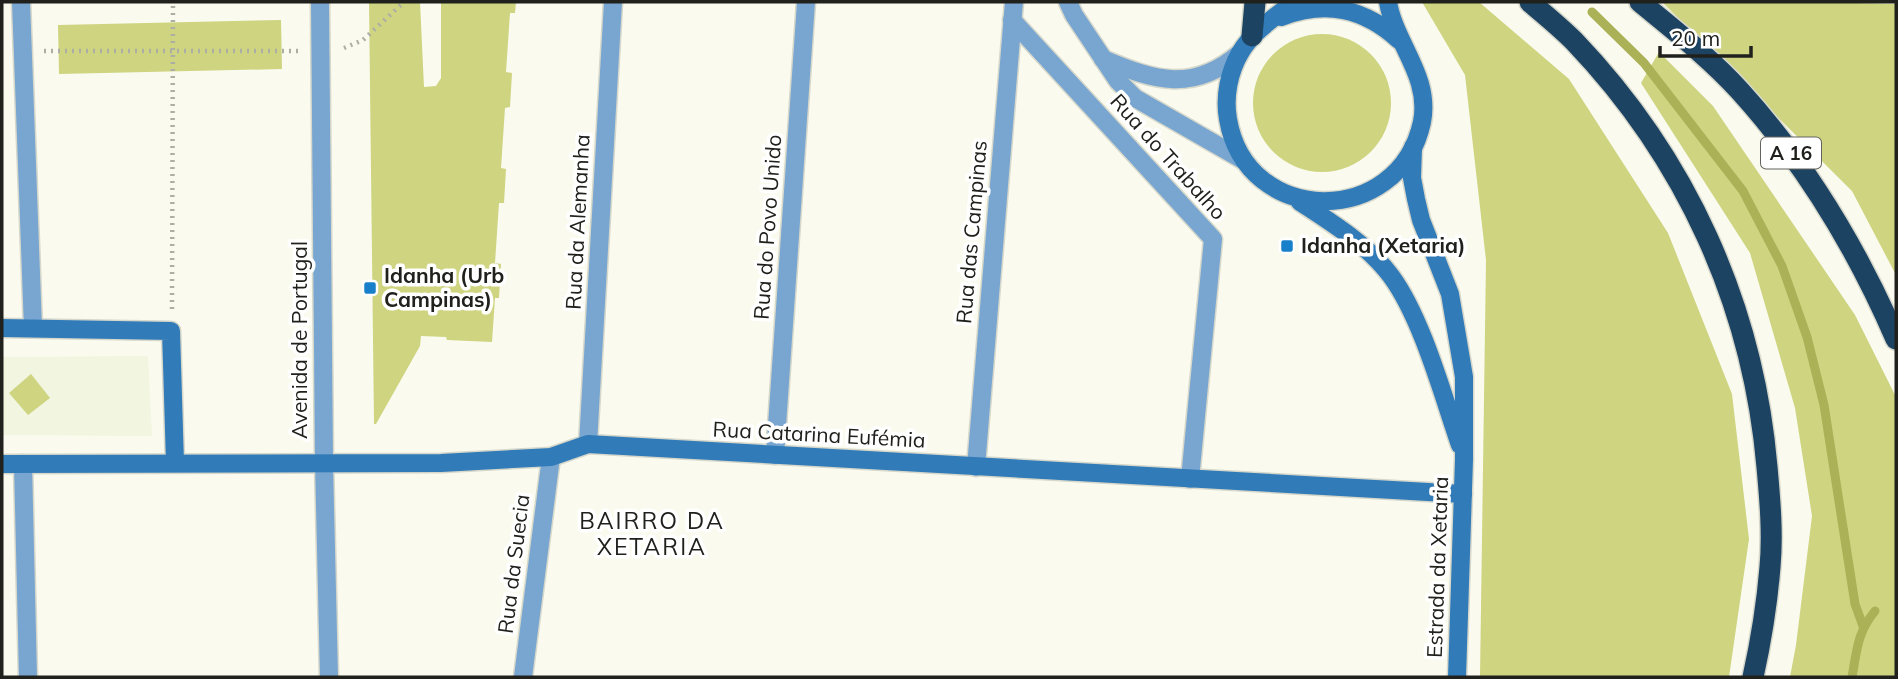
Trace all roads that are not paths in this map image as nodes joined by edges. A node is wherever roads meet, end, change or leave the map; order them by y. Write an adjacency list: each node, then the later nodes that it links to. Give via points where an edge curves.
1 (21, 2): 19 (street)
2 (320, 2): 26 (street, Avenida de Portugal)
3 (613, 2): 21 (street, Rua da Alemanha)
4 (806, 2): 22 (street, Rua do Povo Unido)
5 (1068, 2): 14 (street)
6 (1255, 2): 12 (highway)
7 (1294, 2): 12 (street)
8 (1388, 2): 13 (street)
9 (1530, 2): 36 (highway, via 1573,41 1653,138 1716,253 1738,313 1755,375 1771,503 1770,565)
10 (1640, 2): 20 (highway, A 16, via 1739,89 1779,137 1847,237)
11 (1013, 11): 29 (street, Rua das Campinas); 30 (street, Rua do Trabalho, via 1213,239)
12 (1253, 38): 13 (street, via 1294,10 1323,5 1353,9 1380,22); 14 (street, via 1225,66 1189,78 1146,76); 16 (street, via 1229,79 1226,107 1230,135)
13 (1401, 42): 15 (street, via 1416,66 1423,93 1422,121)
14 (1103, 59): 16 (street, via 1135,98)
15 (1413, 148): 17 (street, via 1383,183 1363,195 1341,201); 24 (street, Estrada da Xetaria, via 1418,209 1450,294 1462,366)
16 (1243, 160): 17 (street, via 1266,183)
17 (1294, 198): 24 (street, Estrada da Xetaria, via 1364,248 1391,276 1409,306)
18 (2, 328): 19 (street)
19 (33, 328): 25 (street, via 171,331)
20 (1896, 339)
21 (588, 444): 22 (street, Rua Catarina Eufémia); 23 (street, Rua Catarina Eufémia)
22 (775, 455): 29 (street, Rua Catarina Eufémia)
23 (551, 457): 26 (street, Rua Catarina Eufémia); 34 (street, Rua da Suecia)
24 (1464, 459): 31 (street, Estrada da Xetaria)
25 (174, 463): 26 (street, Rua Catarina Eufémia); 28 (street, Rua Catarina Eufémia)
26 (324, 463): 33 (street, Avenida de Portugal)
27 (2, 464): 28 (street, Rua Catarina Eufémia)
28 (23, 464): 32 (street)
29 (976, 467): 30 (street, Rua Catarina Eufémia)
30 (1190, 479): 31 (street, Rua Catarina Eufémia)
31 (1463, 495): 35 (street, Estrada da Xetaria)
32 (28, 677)
33 (329, 677)
34 (523, 677)
35 (1457, 677)
36 (1753, 677)

